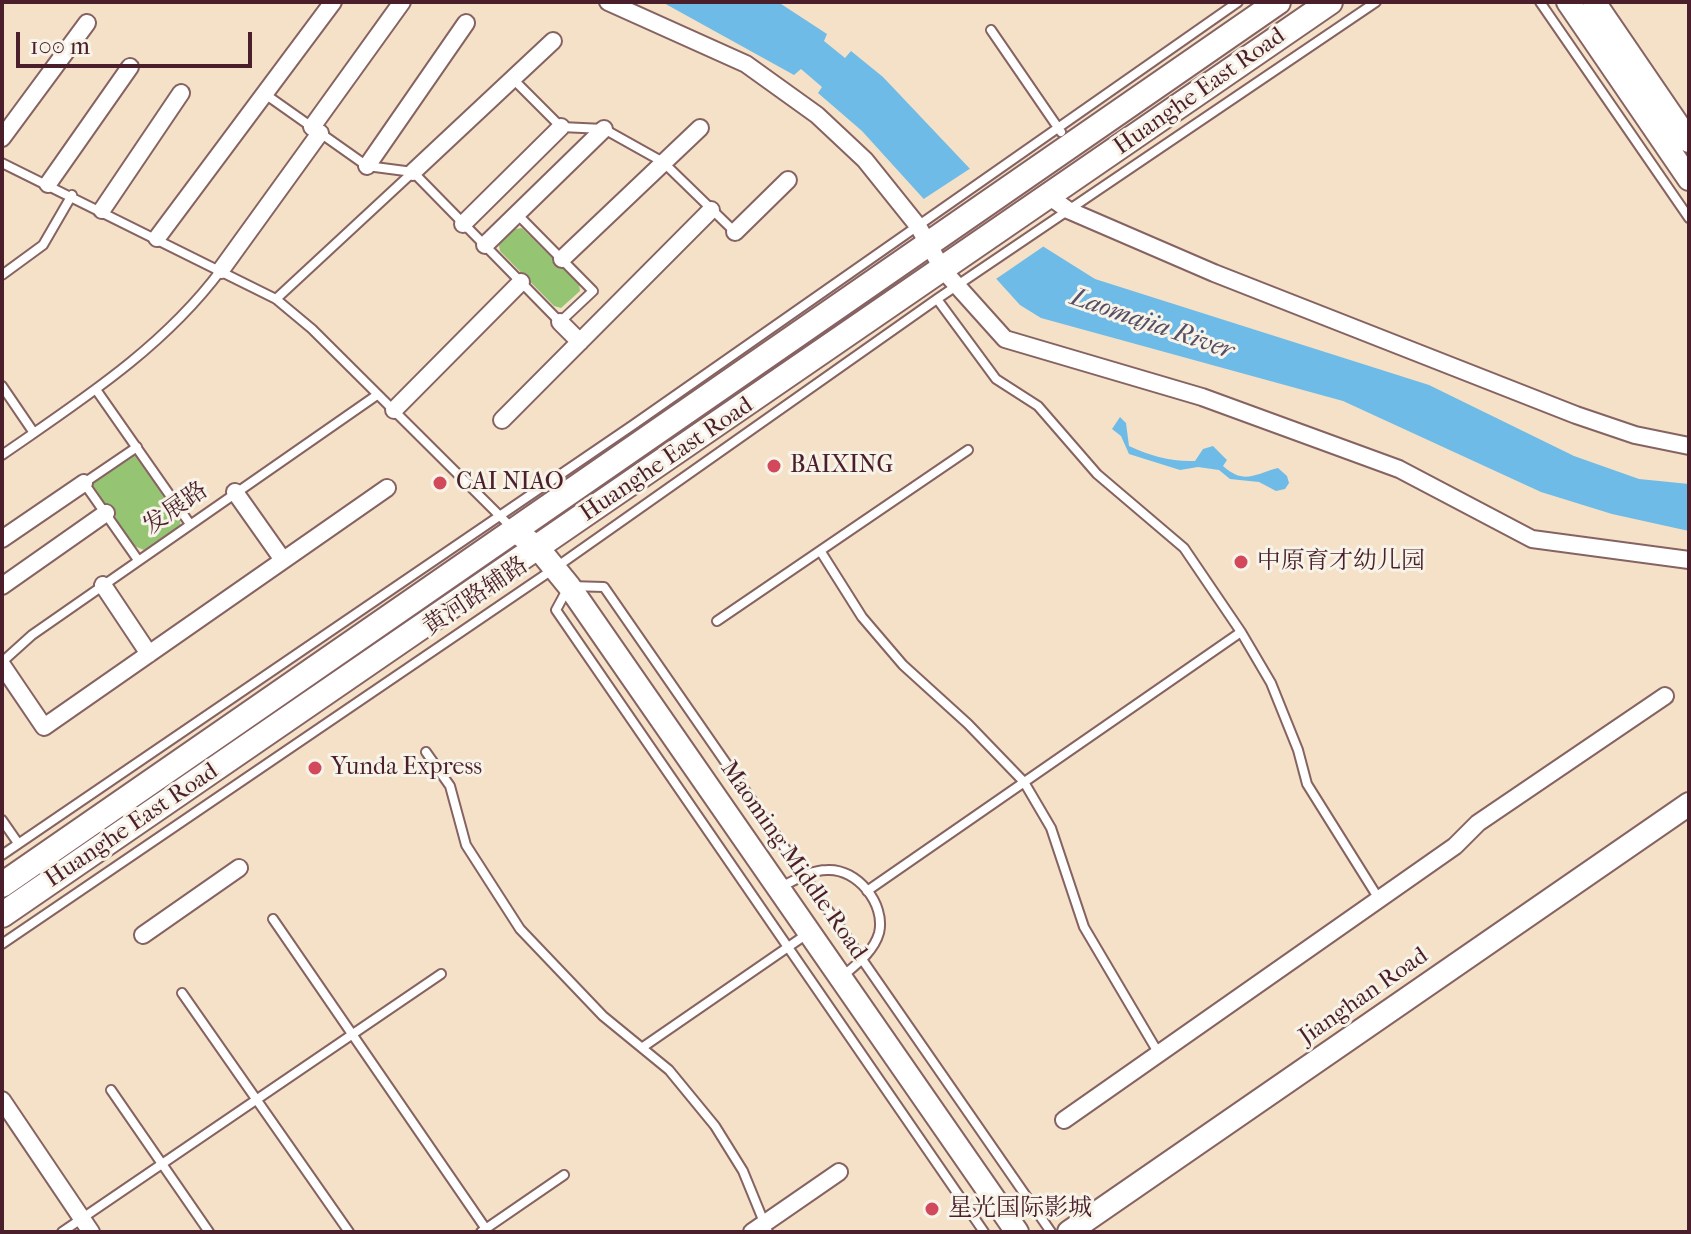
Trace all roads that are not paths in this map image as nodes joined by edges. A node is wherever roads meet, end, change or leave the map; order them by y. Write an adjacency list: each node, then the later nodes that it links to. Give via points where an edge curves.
1 (333, 2): 18 (street)
2 (402, 2): 22 (street)
3 (608, 2): 41 (street, via 746,64 776,84 865,160)
4 (1238, 2): 23 (lane)
5 (1278, 2): 23 (main road, Huanghe East Road)
6 (1330, 2): 36 (main road, Huanghe East Road)
7 (1376, 2): 36 (lane)
8 (1540, 2): 38 (lane)
9 (1568, 2): 30 (street)
10 (1594, 2): 25 (street)
11 (87, 23): 24 (street)
12 (466, 23): 28 (street)
13 (991, 30): 23 (lane)
14 (553, 41): 16 (street)
15 (130, 67): 32 (street)
16 (514, 80): 19 (lane); 29 (street)
17 (181, 93): 34 (street)
18 (265, 94): 22 (lane); 42 (street)
19 (561, 127): 21 (lane); 39 (street)
20 (700, 128): 26 (street)
21 (604, 129): 26 (lane); 37 (street)
22 (316, 130): 28 (lane); 45 (street)
23 (1064, 137): 41 (main road, Huanghe East Road)
24 (2, 138)
25 (1689, 141)
26 (663, 162): 35 (lane); 44 (street)
27 (2, 163): 32 (lane)
28 (367, 166): 29 (lane)
29 (413, 172): 39 (lane); 49 (lane)
30 (1689, 179)
31 (788, 180): 40 (street)
32 (48, 184): 33 (lane)
33 (72, 195): 34 (lane); 47 (lane, via 43,245)
34 (102, 210): 42 (lane)
35 (711, 210): 40 (lane); 52 (street)
36 (1051, 210): 46 (main road, Huanghe East Road); 59 (street, via 1576,415)
37 (517, 214): 43 (street); 44 (lane)
38 (1689, 218)
39 (463, 224): 43 (lane)
40 (735, 232)
41 (927, 232): 46 (street); 67 (main road, Huanghe East Road)
42 (157, 238): 45 (lane)
43 (485, 245): 48 (lane)
44 (562, 259): 51 (lane, via 593,291)
45 (221, 270): 49 (lane); 54 (lane)
46 (956, 274): 50 (lane, 黄河路辅路); 70 (main road, Huanghe East Road); 74 (street, via 1005,339 1202,397 1399,469 1532,539)
47 (2, 275)
48 (521, 282): 51 (lane); 56 (street)
49 (276, 299): 55 (lane)
50 (937, 299): 75 (lane, 黄河路辅路); 80 (lane, via 996,379 1038,406 1097,474 1184,548)
51 (560, 322): 52 (street)
52 (580, 342): 57 (street)
53 (2, 386): 58 (lane)
54 (97, 391): 58 (lane); 60 (lane)
55 (377, 395): 56 (lane); 65 (lane, 发展路)
56 (394, 410): 67 (lane)
57 (502, 420)
58 (34, 433): 62 (lane)
59 (1689, 446)
60 (137, 447): 63 (lane); 68 (lane)
61 (968, 450): 71 (lane)
62 (2, 455)
63 (84, 483): 66 (lane); 69 (street)
64 (387, 488): 73 (street)
65 (235, 492): 68 (lane, 发展路); 73 (street)
66 (106, 513): 72 (lane); 77 (street)
67 (507, 523): 70 (street, Maoming Middle Road); 88 (lane); 92 (main road, Huanghe East Road)
68 (190, 524): 72 (lane, 发展路)
69 (2, 539)
70 (538, 548): 75 (street, Maoming Middle Road); 96 (main road, Huanghe East Road)
71 (821, 552): 79 (lane); 85 (lane, via 862,617 903,665)
72 (138, 560): 76 (lane, 发展路)
73 (283, 560): 81 (street)
74 (1689, 560)
75 (555, 568): 78 (street, Maoming Middle Road); 100 (lane, 黄河路辅路)
76 (103, 585): 81 (street); 82 (lane, 发展路)
77 (2, 586)
78 (569, 586): 91 (lane, via 604,587); 93 (street, Maoming Middle Road); 101 (lane, via 556,610)
79 (717, 621)
80 (1241, 632): 85 (lane); 95 (lane, via 1276,694 1307,784)
81 (149, 654): 82 (street, via 44,727)
82 (3, 660)
83 (1665, 696): 95 (street, via 1478,823 1455,846)
84 (426, 752): 107 (lane, via 450,786 466,845 520,929 603,1016)
85 (1024, 782): 94 (lane); 108 (lane, via 1051,828 1084,927)
86 (1689, 804): 126 (street, Jianghan Road)
87 (2, 820): 88 (lane)
88 (18, 843): 89 (lane)
89 (2, 855)
90 (239, 868): 99 (street)
91 (804, 876): 93 (lane); 94 (lane, via 831,869 846,873); 102 (lane)
92 (2, 885)
93 (780, 887): 98 (street, Maoming Middle Road)
94 (867, 891): 102 (lane, via 880,921 878,935)
95 (1379, 900): 108 (street)
96 (2, 915)
97 (273, 919): 106 (lane)
98 (811, 932): 101 (lane); 104 (street, Maoming Middle Road)
99 (143, 935)
100 (2, 944)
101 (788, 947): 107 (lane); 123 (lane)
102 (862, 960): 104 (lane); 125 (lane)
103 (441, 974): 106 (lane)
104 (843, 976): 124 (street, Maoming Middle Road)
105 (182, 993): 110 (lane)
106 (352, 1034): 110 (lane); 118 (lane)
107 (643, 1047): 117 (lane, via 715,1126 743,1171)
108 (1159, 1054): 112 (street)
109 (111, 1090): 113 (lane)
110 (257, 1099): 113 (lane); 121 (lane)
111 (2, 1100): 116 (street)
112 (1064, 1120)
113 (162, 1164): 116 (lane); 120 (lane)
114 (839, 1172): 117 (street)
115 (564, 1175): 118 (lane)
116 (87, 1225): 119 (lane)
117 (767, 1227): 122 (street)
118 (483, 1230)
119 (62, 1232)
120 (209, 1232)
121 (349, 1232)
122 (752, 1232)
123 (984, 1232)
124 (1017, 1232)
125 (1051, 1232)
126 (1069, 1232)

